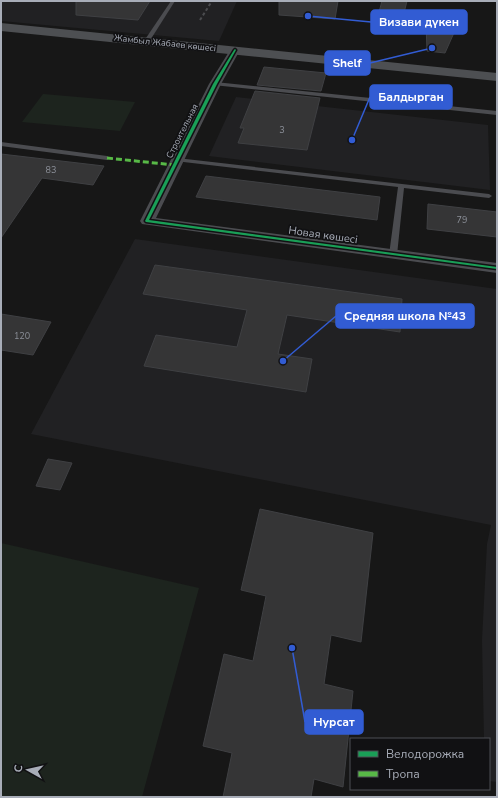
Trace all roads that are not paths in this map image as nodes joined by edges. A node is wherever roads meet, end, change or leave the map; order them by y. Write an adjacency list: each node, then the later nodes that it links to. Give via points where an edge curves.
1 (173, 1): 3 (lane)
2 (1, 27): 3 (main road, Жамбыл Жабаев көшесі)
3 (147, 42): 4 (main road, Жамбыл Жабаев көшесі)
4 (235, 50): 5 (main road, Жамбыл Жабаев көшесі); 6 (street, Строительная)
5 (497, 77)
6 (215, 84): 7 (lane); 10 (street, Строительная)
7 (497, 113)
8 (1, 144): 9 (lane)
9 (107, 158)
10 (177, 160): 11 (lane); 13 (street, Строительная)
11 (401, 187): 12 (lane); 14 (lane)
12 (490, 196)
13 (147, 221): 14 (street, Новая көшесі)
14 (394, 255): 15 (street, Новая көшесі)
15 (497, 268)

